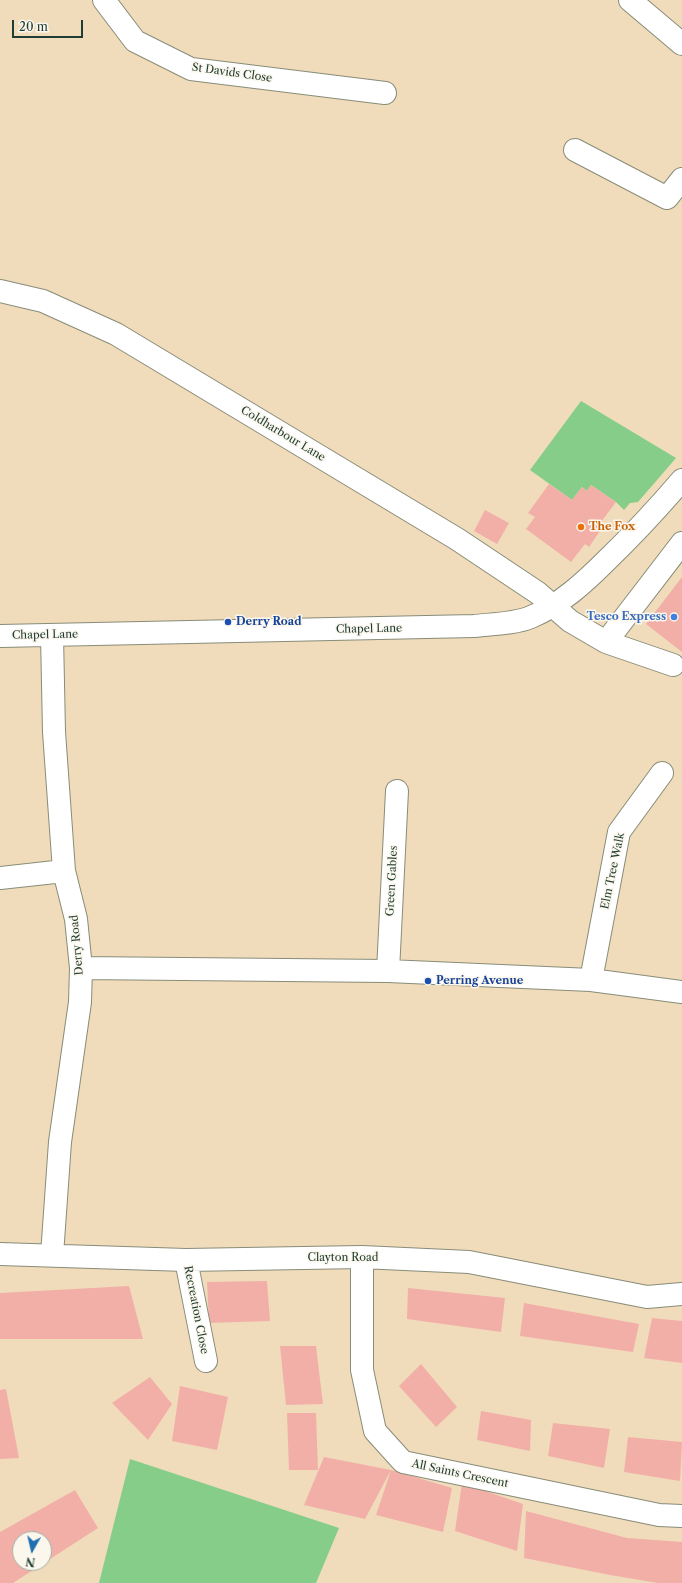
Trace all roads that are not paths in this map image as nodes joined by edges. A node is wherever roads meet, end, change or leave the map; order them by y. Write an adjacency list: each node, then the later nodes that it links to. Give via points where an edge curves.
1 (104, 0): 4 (street, St Davids Close, via 135,42 191,68)
2 (630, 0): 3 (street)
3 (682, 44)
4 (385, 93)
5 (576, 150): 6 (street, via 667,198)
6 (682, 179)
7 (0, 291): 10 (street, Coldharbour Lane, via 43,301 116,334 457,539 538,592)
8 (682, 480): 10 (street, Chapel Lane, via 632,536 595,572)
9 (682, 543): 13 (street)
10 (552, 606): 11 (street, Chapel Lane, via 531,617 474,626); 13 (street, Coldharbour Lane, via 570,621)
11 (52, 635): 12 (street, Chapel Lane); 17 (street, Derry Road, via 54,732)
12 (0, 636)
13 (606, 642): 14 (street, Coldharbour Lane)
14 (673, 665)
15 (662, 773): 21 (street, Elm Tree Walk, via 619,832)
16 (397, 791): 20 (street, Green Gables)
17 (64, 871): 18 (street); 19 (street, Derry Road, via 76,919)
18 (0, 878)
19 (81, 968): 20 (street); 24 (street, Derry Road, via 80,1002 60,1142)
20 (388, 971): 21 (street)
21 (591, 980): 22 (street)
22 (682, 992)
23 (0, 1254): 24 (street, Clayton Road)
24 (52, 1255): 26 (street, Clayton Road)
25 (362, 1257): 26 (street, Clayton Road); 27 (street, Clayton Road, via 469,1262 647,1298); 29 (street, All Saints Crescent, via 362,1370 375,1431 403,1462 659,1515)
26 (186, 1260): 28 (street, Recreation Close)
27 (682, 1294)
28 (206, 1361)
29 (682, 1516)

